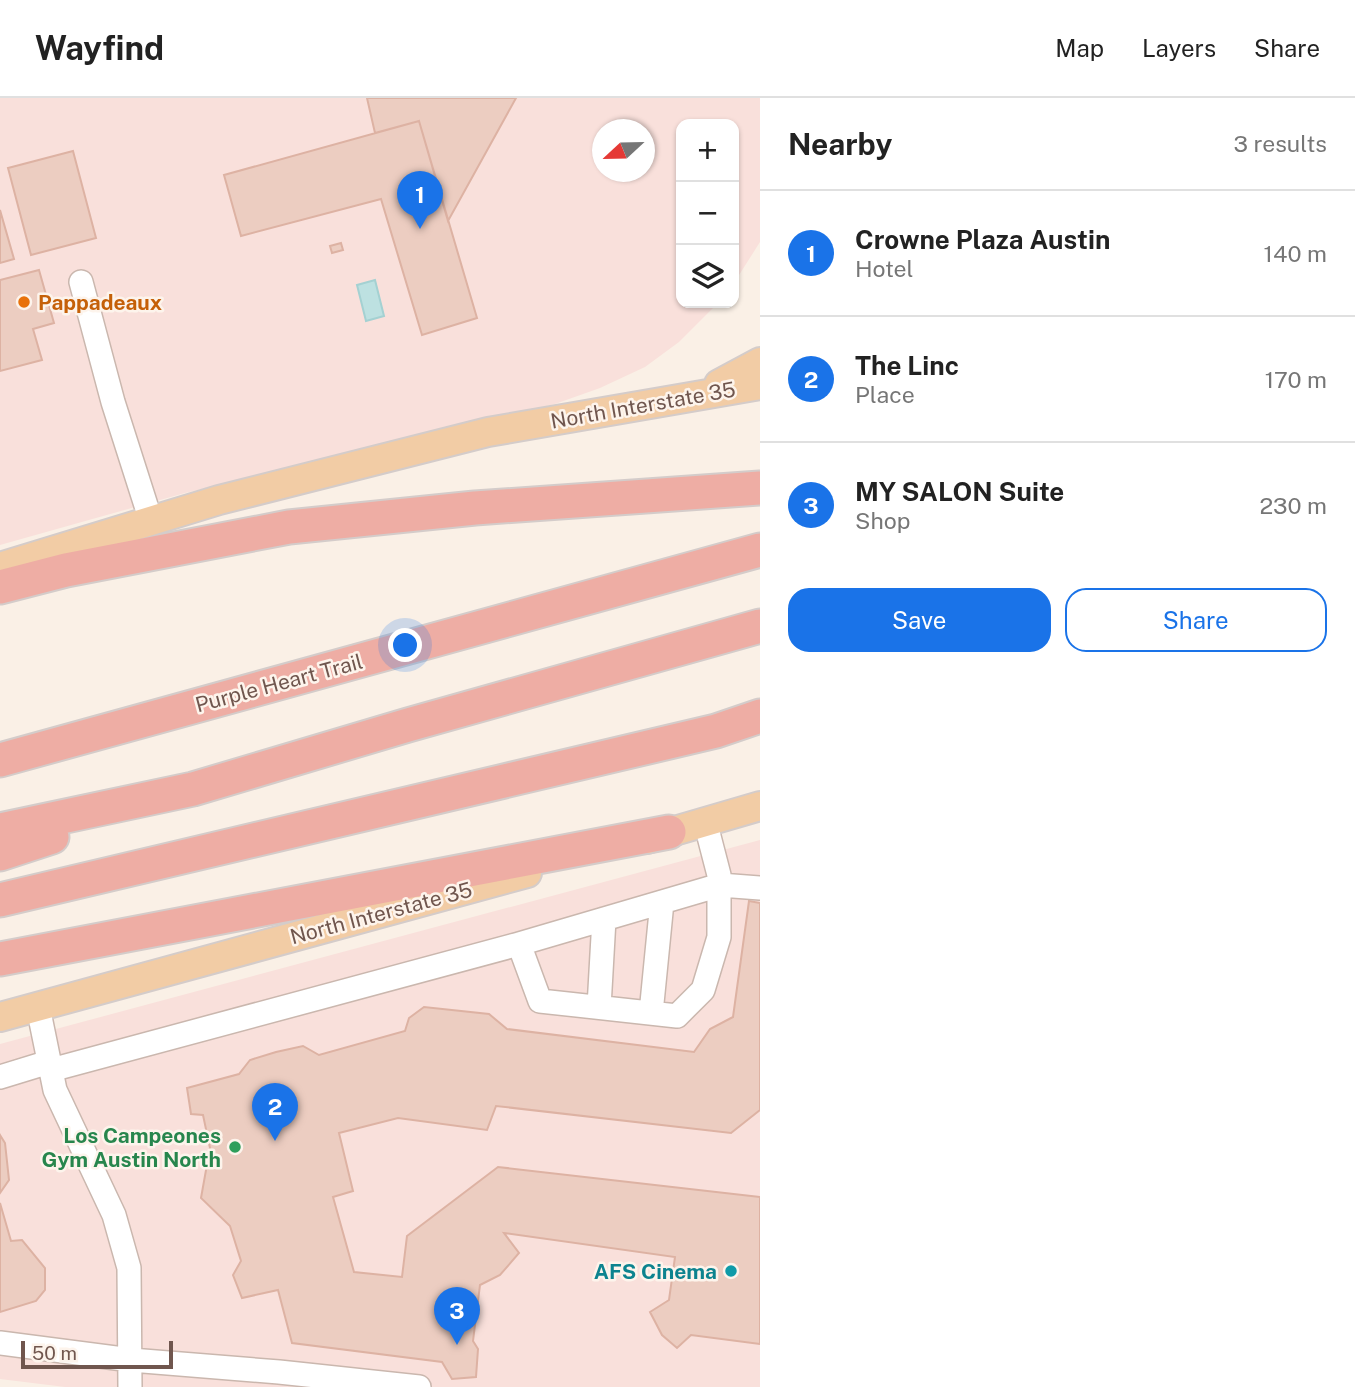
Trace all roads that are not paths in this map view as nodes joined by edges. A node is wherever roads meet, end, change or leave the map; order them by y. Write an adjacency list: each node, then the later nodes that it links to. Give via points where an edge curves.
1 (81, 282): 6 (lane)
2 (760, 362): 4 (main road)
3 (760, 385): 4 (main road, North Interstate 35)
4 (692, 396): 6 (main road, North Interstate 35, via 488,432)
5 (760, 488): 9 (highway, via 475,508 289,527)
6 (151, 521): 8 (main road, North Interstate 35)
7 (760, 550): 12 (highway, Purple Heart Trail)
8 (0, 567)
9 (0, 587)
10 (760, 626): 13 (highway)
11 (760, 716): 21 (highway, via 702,734)
12 (0, 760)
13 (193, 789): 16 (highway); 18 (highway)
14 (760, 806): 15 (main road, North Interstate 35)
15 (705, 821): 17 (main road, North Interstate 35); 19 (lane)
16 (0, 830)
17 (669, 832): 25 (highway); 26 (main road, North Interstate 35)
18 (0, 854)
19 (720, 885): 20 (lane); 22 (lane); 28 (lane, via 719,937 703,990 677,1016)
20 (760, 888)
21 (0, 900)
22 (663, 902): 23 (lane); 28 (lane)
23 (604, 919): 24 (lane); 27 (lane)
24 (519, 944): 27 (lane, via 540,1001); 30 (lane)
25 (0, 959)
26 (37, 1007): 29 (main road, North Interstate 35); 30 (lane)
27 (598, 1007): 28 (lane)
28 (651, 1013)
29 (0, 1017)
30 (50, 1066): 31 (lane); 33 (lane, via 55,1090 114,1215 129,1269)
31 (0, 1077)
32 (0, 1343): 33 (lane)
33 (131, 1360): 34 (lane); 35 (lane)
34 (130, 1387)
35 (419, 1387)

